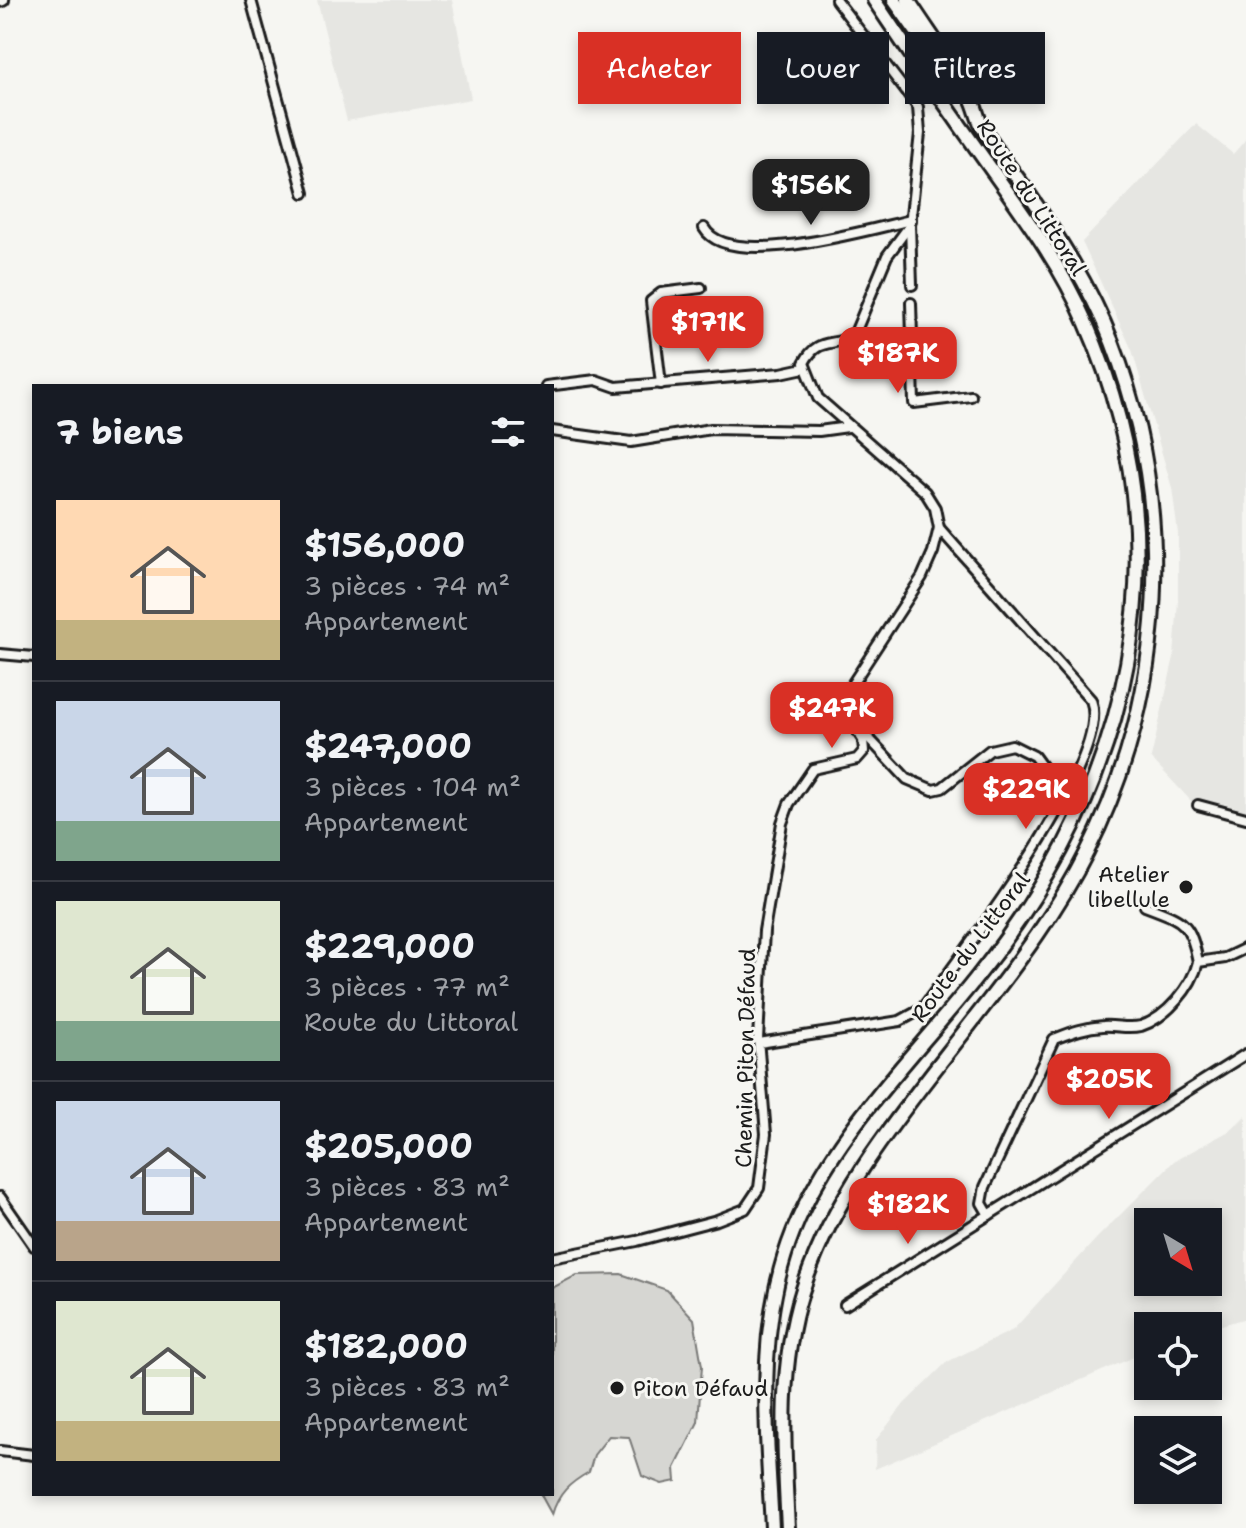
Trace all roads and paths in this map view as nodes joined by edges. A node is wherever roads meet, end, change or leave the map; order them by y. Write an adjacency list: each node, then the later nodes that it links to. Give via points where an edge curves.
1 (251, 0): 9 (street)
2 (836, 0): 10 (street, via 918,107)
3 (868, 0): 7 (highway)
4 (874, 0): 7 (highway, Route du Littoral)
5 (894, 0): 8 (highway, Route du Littoral)
6 (908, 0): 8 (highway, via 973,101)
7 (892, 27): 40 (highway, Route du Littoral, via 1027,218 1084,319 1116,405 1126,452 1137,551 1135,621 1108,747 1046,881 981,973 863,1115 805,1202 772,1303 766,1357)
8 (981, 125): 41 (highway, via 1063,245 1111,342 1146,464 1154,603 1137,717 1102,821 1051,913 877,1148 827,1229 802,1292 785,1385)
9 (304, 193)
10 (911, 223): 11 (street, via 803,245 750,247 720,243); 12 (street); 15 (street, via 887,256 855,333 810,351)
11 (704, 228)
12 (912, 285)
13 (701, 288): 16 (street, via 661,293 651,301)
14 (911, 303): 18 (street, via 914,403)
15 (804, 368): 16 (street); 19 (street, via 818,398)
16 (661, 384): 17 (street, via 616,387 596,380)
17 (554, 385)
18 (971, 396)
19 (848, 427): 20 (street, via 711,429 631,442); 21 (street, via 925,492)
20 (554, 431)
21 (939, 528): 24 (street, via 922,577 849,689); 25 (street, via 1091,700 1094,719)
22 (0, 654): 23 (street)
23 (32, 657)
24 (846, 714): 25 (street, via 921,788 942,788 990,750 1012,745 1034,756); 31 (street, Chemin Piton Défaud, via 864,751 857,759 813,769 782,823 764,931)
25 (1064, 797): 31 (street, via 1016,880 922,1009 900,1021)
26 (1198, 805): 27 (street)
27 (1246, 818)
28 (1145, 906): 30 (street, via 1184,921)
29 (1246, 948): 30 (street)
30 (1198, 962): 34 (street, via 1190,984 1156,1018 1139,1027 1103,1026 1054,1039 985,1187 982,1203)
31 (759, 1043): 36 (street, Chemin Piton Défaud, via 764,1170 745,1209 637,1241)
32 (1246, 1054): 34 (street)
33 (0, 1197): 35 (street)
34 (989, 1215): 37 (street)
35 (32, 1243)
36 (554, 1258)
37 (845, 1305)
38 (0, 1451): 39 (street)
39 (32, 1455)
40 (772, 1528)
41 (788, 1528)

